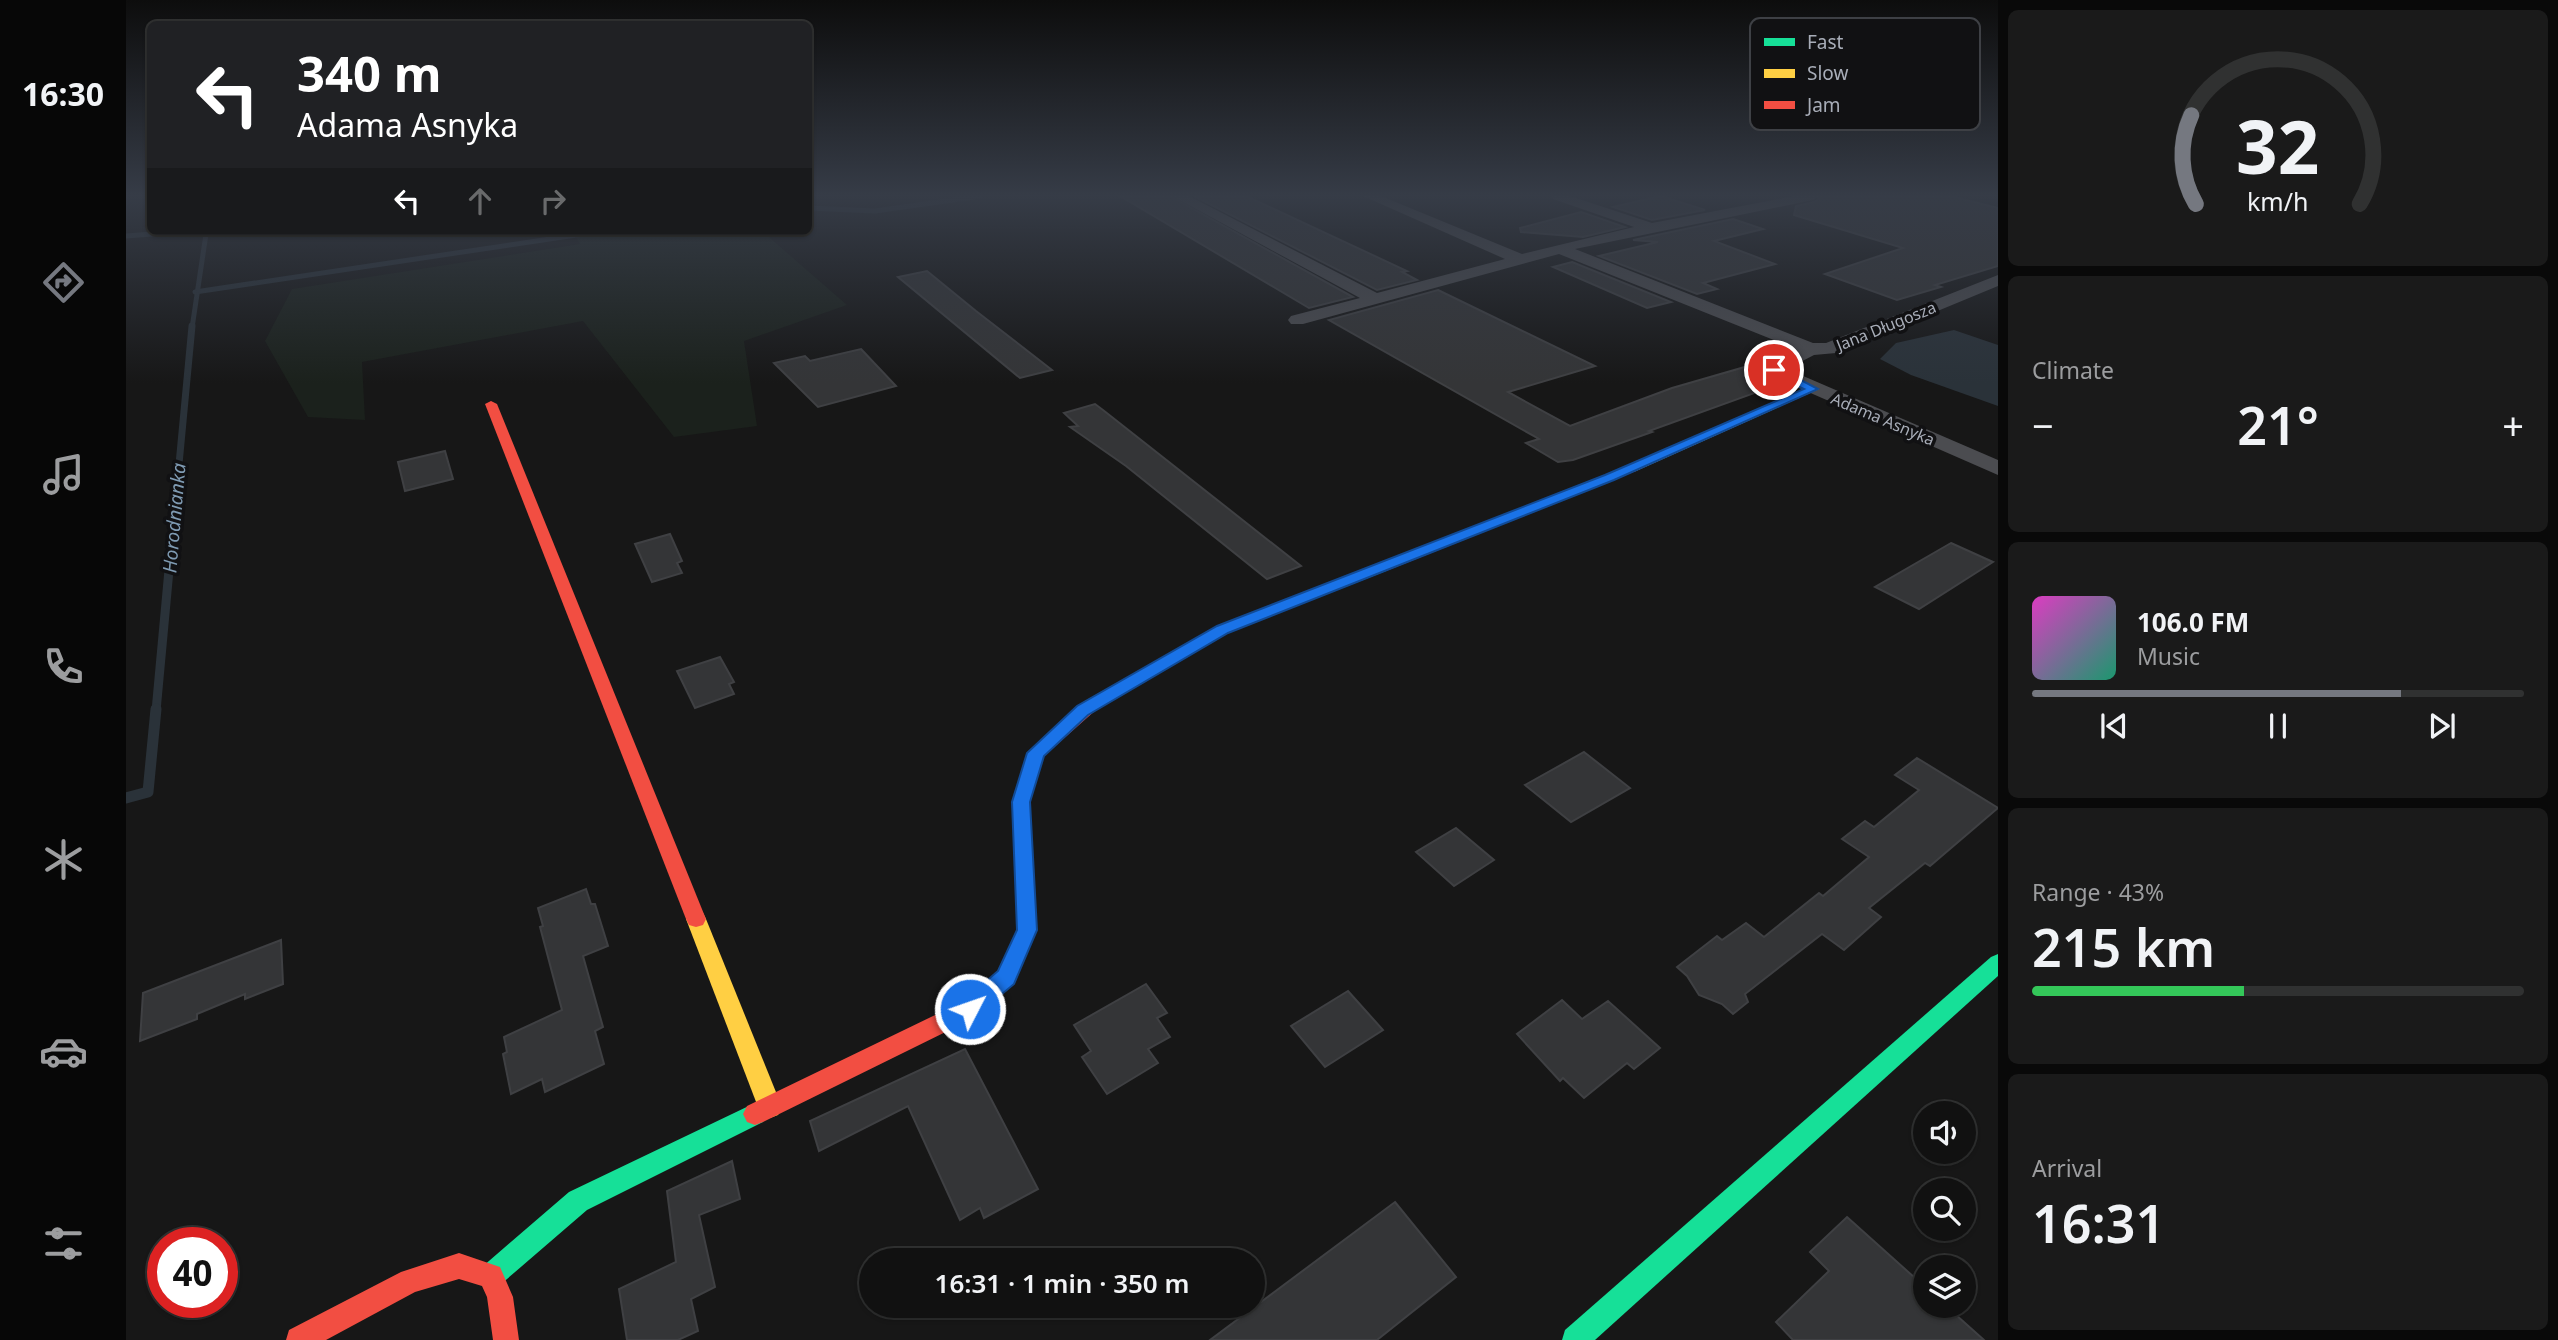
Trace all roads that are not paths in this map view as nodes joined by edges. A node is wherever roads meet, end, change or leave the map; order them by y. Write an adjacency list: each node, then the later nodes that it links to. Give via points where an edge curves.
1 (1298, 259): 9 (street)
2 (1506, 259): 5 (street)
3 (1515, 259): 5 (street)
4 (1584, 259): 11 (street, Jana Długosza)
5 (1509, 260): 9 (street)
6 (1998, 280): 7 (street, Jana Długosza)
7 (1974, 289): 8 (street); 11 (street, Jana Długosza, via 1829,349)
8 (1998, 296)
9 (1373, 298): 10 (street)
10 (1297, 320)
11 (1811, 349): 12 (street, Jana Długosza)
12 (1777, 366): 13 (street, Adama Asnyka, via 1774,370 1783,376)
13 (1813, 389): 15 (street, Adama Asnyka); 17 (street, via 1610,478 1222,629 1082,710 1036,753 1021,802 1027,930 1006,977 970,1009)
14 (491, 404): 17 (street)
15 (1998, 468)
16 (1998, 963): 21 (street)
17 (770, 1107): 18 (street, via 578,1201)
18 (491, 1276): 19 (street, via 459,1266 410,1281); 20 (street, via 500,1297)
19 (299, 1340)
20 (506, 1340)
21 (1575, 1340)

